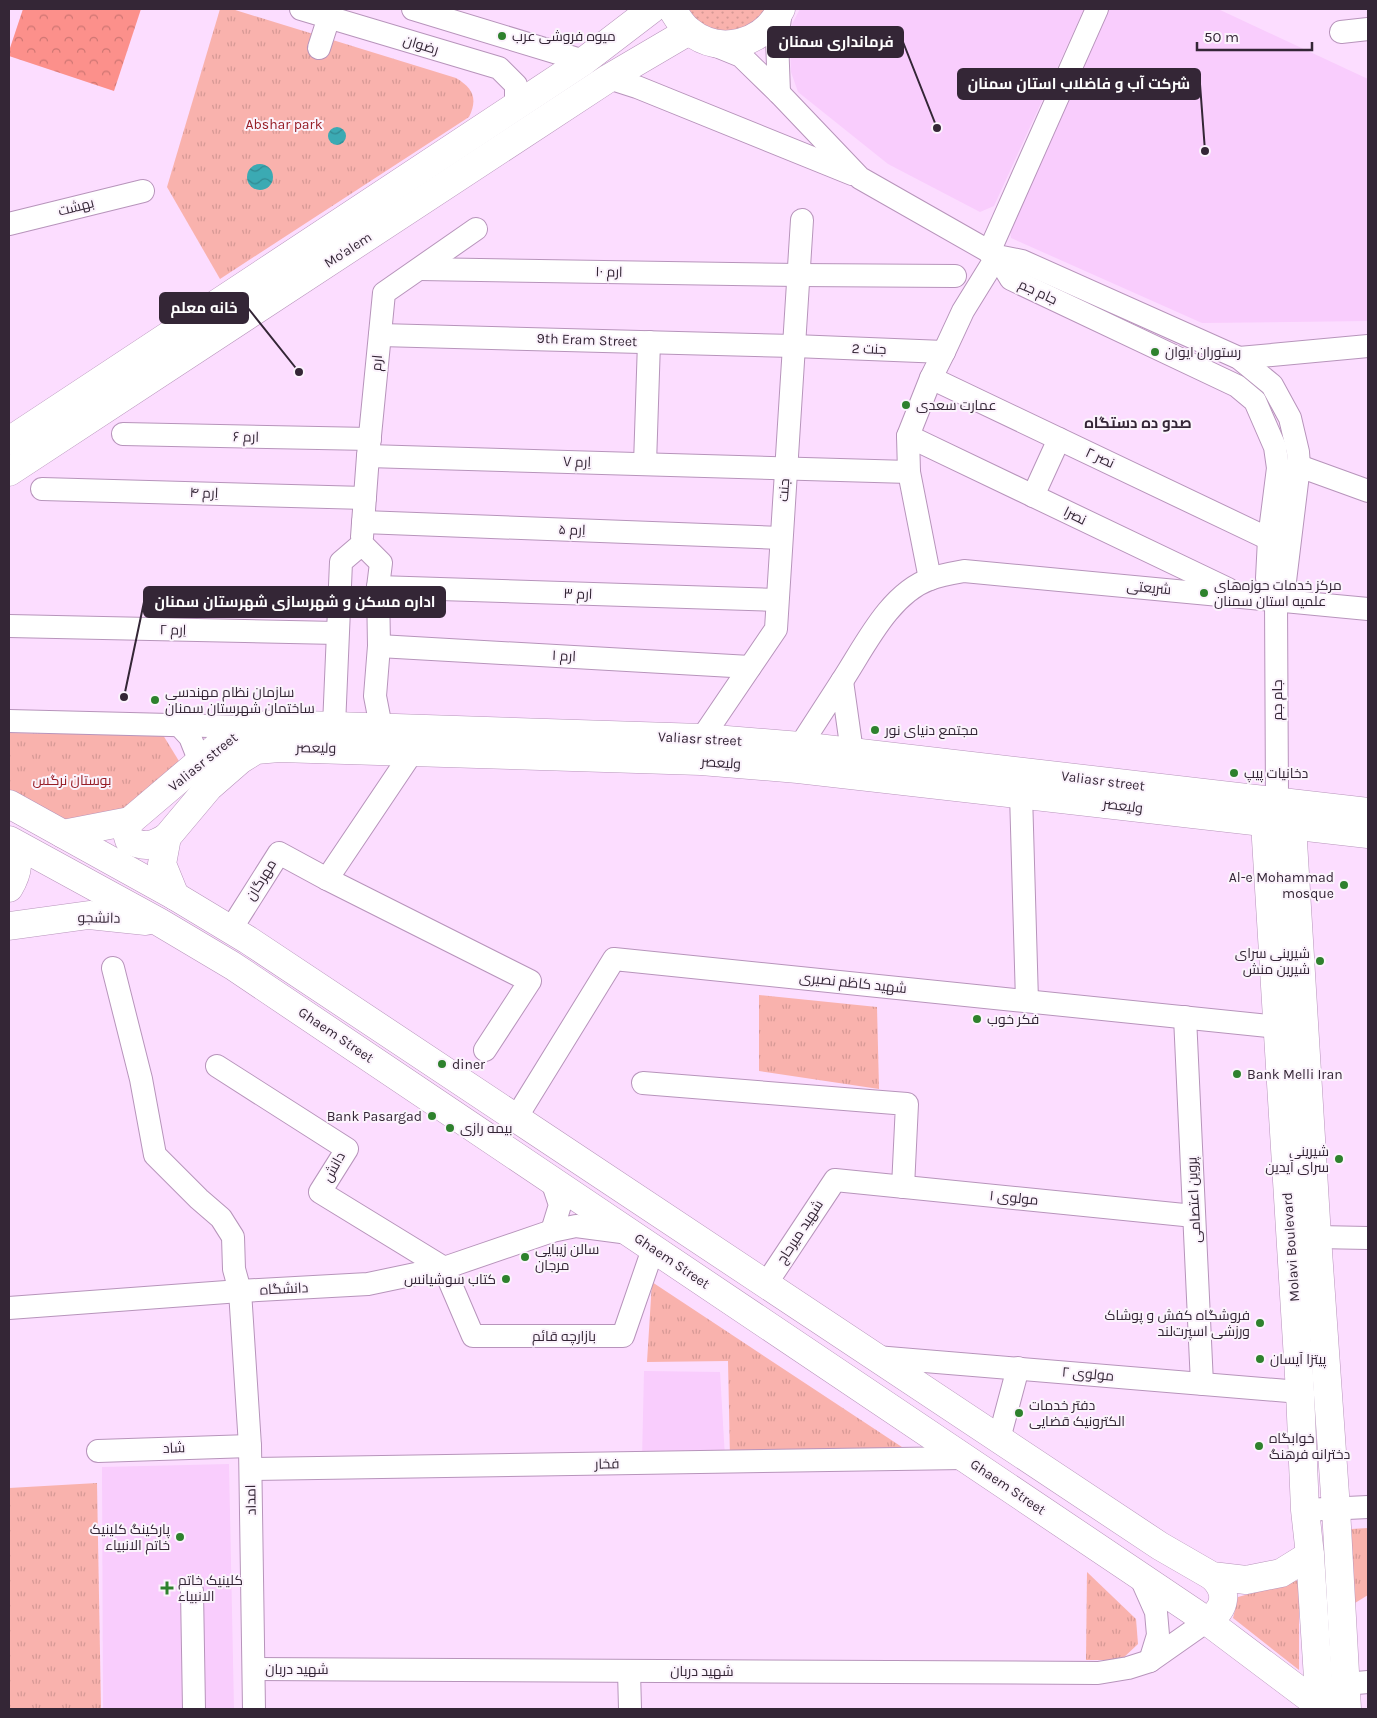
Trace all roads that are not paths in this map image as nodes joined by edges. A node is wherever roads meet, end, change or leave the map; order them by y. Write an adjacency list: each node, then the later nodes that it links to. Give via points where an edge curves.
1 (301, 9): 7 (street, رضوان)
2 (413, 9): 12 (street)
3 (652, 9): 12 (main road, Mo'alem)
4 (672, 9): 10 (main road)
5 (1097, 9): 21 (street)
6 (781, 10): 10 (main road, via 771,26 757,37 741,43 724,45); 14 (street, via 777,39)
7 (329, 17): 11 (street); 15 (street, رضوان, via 499,68 516,85)
8 (1368, 28): 9 (street)
9 (1341, 32)
10 (697, 36): 13 (main road, Mo'alem); 14 (street, via 741,56)
11 (319, 48)
12 (584, 61): 15 (main road, Mo'alem)
13 (609, 78): 16 (street); 40 (main road, Mo'alem)
14 (779, 93): 16 (street)
15 (516, 106): 35 (main road, Mo'alem)
16 (860, 178): 21 (street)
17 (143, 190): 19 (street, بهشت)
18 (802, 220): 23 (street, جنت)
19 (9, 224)
20 (476, 229): 22 (street, ارم)
21 (993, 254): 29 (street); 30 (street, جام جم, via 1022,261); 48 (street, جام جم, via 1011,279 1237,386 1255,401 1275,447 1278,468)
22 (420, 269): 23 (street, ارم ۱۰); 25 (street, ارم, via 384,293)
23 (798, 275): 24 (street, ارم ۱۰); 27 (street, جنت)
24 (955, 276)
25 (380, 335): 26 (street, 9th Eram Street); 36 (street, ارم)
26 (649, 342): 27 (street, 9th Eram Street); 37 (street)
27 (794, 346): 29 (street, جنت 2); 39 (street, جنت)
28 (1366, 351): 30 (street)
29 (944, 352): 31 (street)
30 (1239, 358): 38 (street, جام جم, via 1272,385 1290,418)
31 (931, 378): 33 (street); 34 (street, نصر ۲)
32 (122, 434): 36 (street, ارم ۶)
33 (908, 436): 41 (street); 44 (street, نصرا)
34 (1059, 439): 44 (street); 48 (street, نصر ۲)
35 (9, 441)
36 (369, 447): 37 (street, اِرم ۷); 45 (street, ارم)
37 (645, 464): 39 (street, اِرم ۷)
38 (1298, 466): 43 (street); 53 (street, جام جم, via 1285,581)
39 (786, 468): 41 (street, اِرم ۷); 47 (street, جنت)
40 (9, 472)
41 (909, 472): 49 (street)
42 (42, 489): 45 (street, اِرم ۴)
43 (1368, 491)
44 (1033, 496): 51 (street, نصرا)
45 (365, 498): 46 (street, ارم)
46 (362, 533): 47 (street, اِرم ۵); 50 (street, via 381,563); 56 (street, via 341,562)
47 (781, 538): 52 (street, جنت)
48 (1269, 539): 53 (street, جام جم, via 1266,578)
49 (930, 579): 51 (street, شریعتی, via 964,571); 59 (street, شریعتی, via 906,592 884,616)
50 (378, 587): 52 (street, ارم ۳); 57 (street)
51 (1243, 596): 53 (street, شریعتی)
52 (778, 600): 58 (street, جنت, via 776,629)
53 (1276, 600): 54 (street, شریعتی); 72 (street, جام جم)
54 (1368, 609)
55 (9, 626): 56 (street, اِرم ۲)
56 (338, 633): 62 (street)
57 (379, 646): 58 (street, ارم ۱); 64 (street, via 375,696)
58 (750, 667): 65 (street, جنت)
59 (842, 681): 67 (street, شریعتی); 69 (street)
60 (9, 721): 61 (street)
61 (180, 724): 63 (street); 68 (street, via 190,737)
62 (334, 726): 63 (main road, Valiasr street, via 274,724); 64 (main road, Valiasr street)
63 (251, 727): 68 (main road, Valiasr street, via 230,736)
64 (381, 727): 65 (main road, Valiasr street)
65 (702, 738): 67 (main road, Valiasr street)
66 (413, 751): 67 (main road, ولیعصر, via 701,761); 78 (main road, ولیعصر, via 256,750 209,787); 80 (street)
67 (799, 757): 69 (main road, ولیعصر)
68 (200, 762): 74 (main road, Valiasr street)
69 (851, 763): 70 (main road, ولیعصر); 72 (main road, Valiasr street)
70 (1021, 794): 72 (main road, ولیعصر); 87 (street)
71 (9, 804): 76 (main road)
72 (1271, 812): 73 (main road, Valiasr street); 75 (main road, ولیعصر); 89 (main road, Molavi Boulevard)
73 (1368, 812)
74 (130, 821): 76 (main road, Valiasr street); 78 (main road, via 126,830 129,840 138,844 152,845)
75 (1292, 826): 77 (main road, ولیعصر); 100 (main road, Molavi Boulevard)
76 (64, 834): 82 (main road)
77 (1368, 834)
78 (167, 837): 82 (main road, ولیعصر, via 162,864)
79 (11, 842): 81 (main road, via 18,858 16,874); 83 (main road, Ghaem Street)
80 (327, 879): 85 (street, مهرگان, via 279,852); 90 (street, via 530,982)
81 (9, 888)
82 (175, 896): 85 (main road)
83 (159, 922): 84 (main road, دانشجو, via 89,915); 95 (main road, Ghaem Street, via 233,966)
84 (9, 926)
85 (230, 929): 93 (main road)
86 (113, 968): 105 (street, امداد, via 142,1079 155,1155 220,1218 233,1237 234,1269)
87 (1028, 1001): 88 (street, شهید کاظم نصیری); 93 (street, شهید کاظم نصیری, via 614,959)
88 (1185, 1017): 89 (street, شهید کاظم نصیری); 97 (street, پروین اعتصامی)
89 (1278, 1027): 100 (main road, Molavi Boulevard)
90 (485, 1050)
91 (217, 1066): 103 (street, دانش, via 347,1149 320,1192)
92 (643, 1083): 96 (street, via 907,1104)
93 (516, 1118): 104 (main road)
94 (834, 1180): 96 (street, مولوی ۱); 104 (street, شهید میرحاج)
95 (552, 1181): 98 (street, via 560,1205); 99 (main road, Ghaem Street)
96 (903, 1187): 97 (street, مولوی ۱)
97 (1194, 1216): 109 (street, پروین اعتصامی)
98 (552, 1231): 99 (street, دانشگاه, via 576,1226); 103 (street, دانشگاه)
99 (631, 1234): 102 (main road, Ghaem Street)
100 (1304, 1238): 101 (street); 110 (main road, Molavi Boulevard); 117 (main road, Molavi Boulevard)
101 (1368, 1238)
102 (653, 1249): 103 (street, بازارچه قائم, via 624,1336 473,1336); 114 (main road, Ghaem Street)
103 (446, 1274): 105 (street, دانشگاه, via 368,1284)
104 (766, 1284): 107 (main road)
105 (240, 1291): 106 (street, دانشگاه); 112 (street, امداد)
106 (9, 1308)
107 (876, 1357): 108 (street, مولوی ۲); 111 (main road)
108 (1018, 1368): 109 (street, مولوی ۲); 111 (street)
109 (1202, 1384): 110 (street, مولوی ۲)
110 (1300, 1392): 118 (main road, Molavi Boulevard)
111 (1000, 1439): 121 (main road, via 1160,1546)
112 (250, 1446): 113 (street, شاد); 115 (street, امداد)
113 (98, 1451)
114 (964, 1458): 115 (street, فخار); 120 (main road, Ghaem Street)
115 (250, 1469): 125 (street, امداد)
116 (1368, 1507): 117 (street)
117 (1336, 1509): 118 (street); 127 (main road, Molavi Boulevard)
118 (1305, 1510): 119 (main road, Molavi Boulevard)
119 (1310, 1556): 121 (main road, via 1280,1573 1246,1580); 128 (main road, Molavi Boulevard)
120 (1140, 1576): 123 (main road, Ghaem Street); 124 (street, via 1156,1612 1158,1635)
121 (1212, 1576): 123 (main road, via 1219,1582 1224,1600 1221,1609)
122 (192, 1590): 129 (street)
123 (1207, 1622): 124 (street, شهید دربان); 128 (main road, Ghaem Street)
124 (1150, 1661): 126 (street, شهید دربان, via 1098,1673)
125 (254, 1669): 126 (street, شهید دربان); 130 (street, امداد)
126 (629, 1671): 131 (street)
127 (1353, 1692)
128 (1320, 1708)
129 (194, 1709)
130 (254, 1709)
131 (630, 1709)

